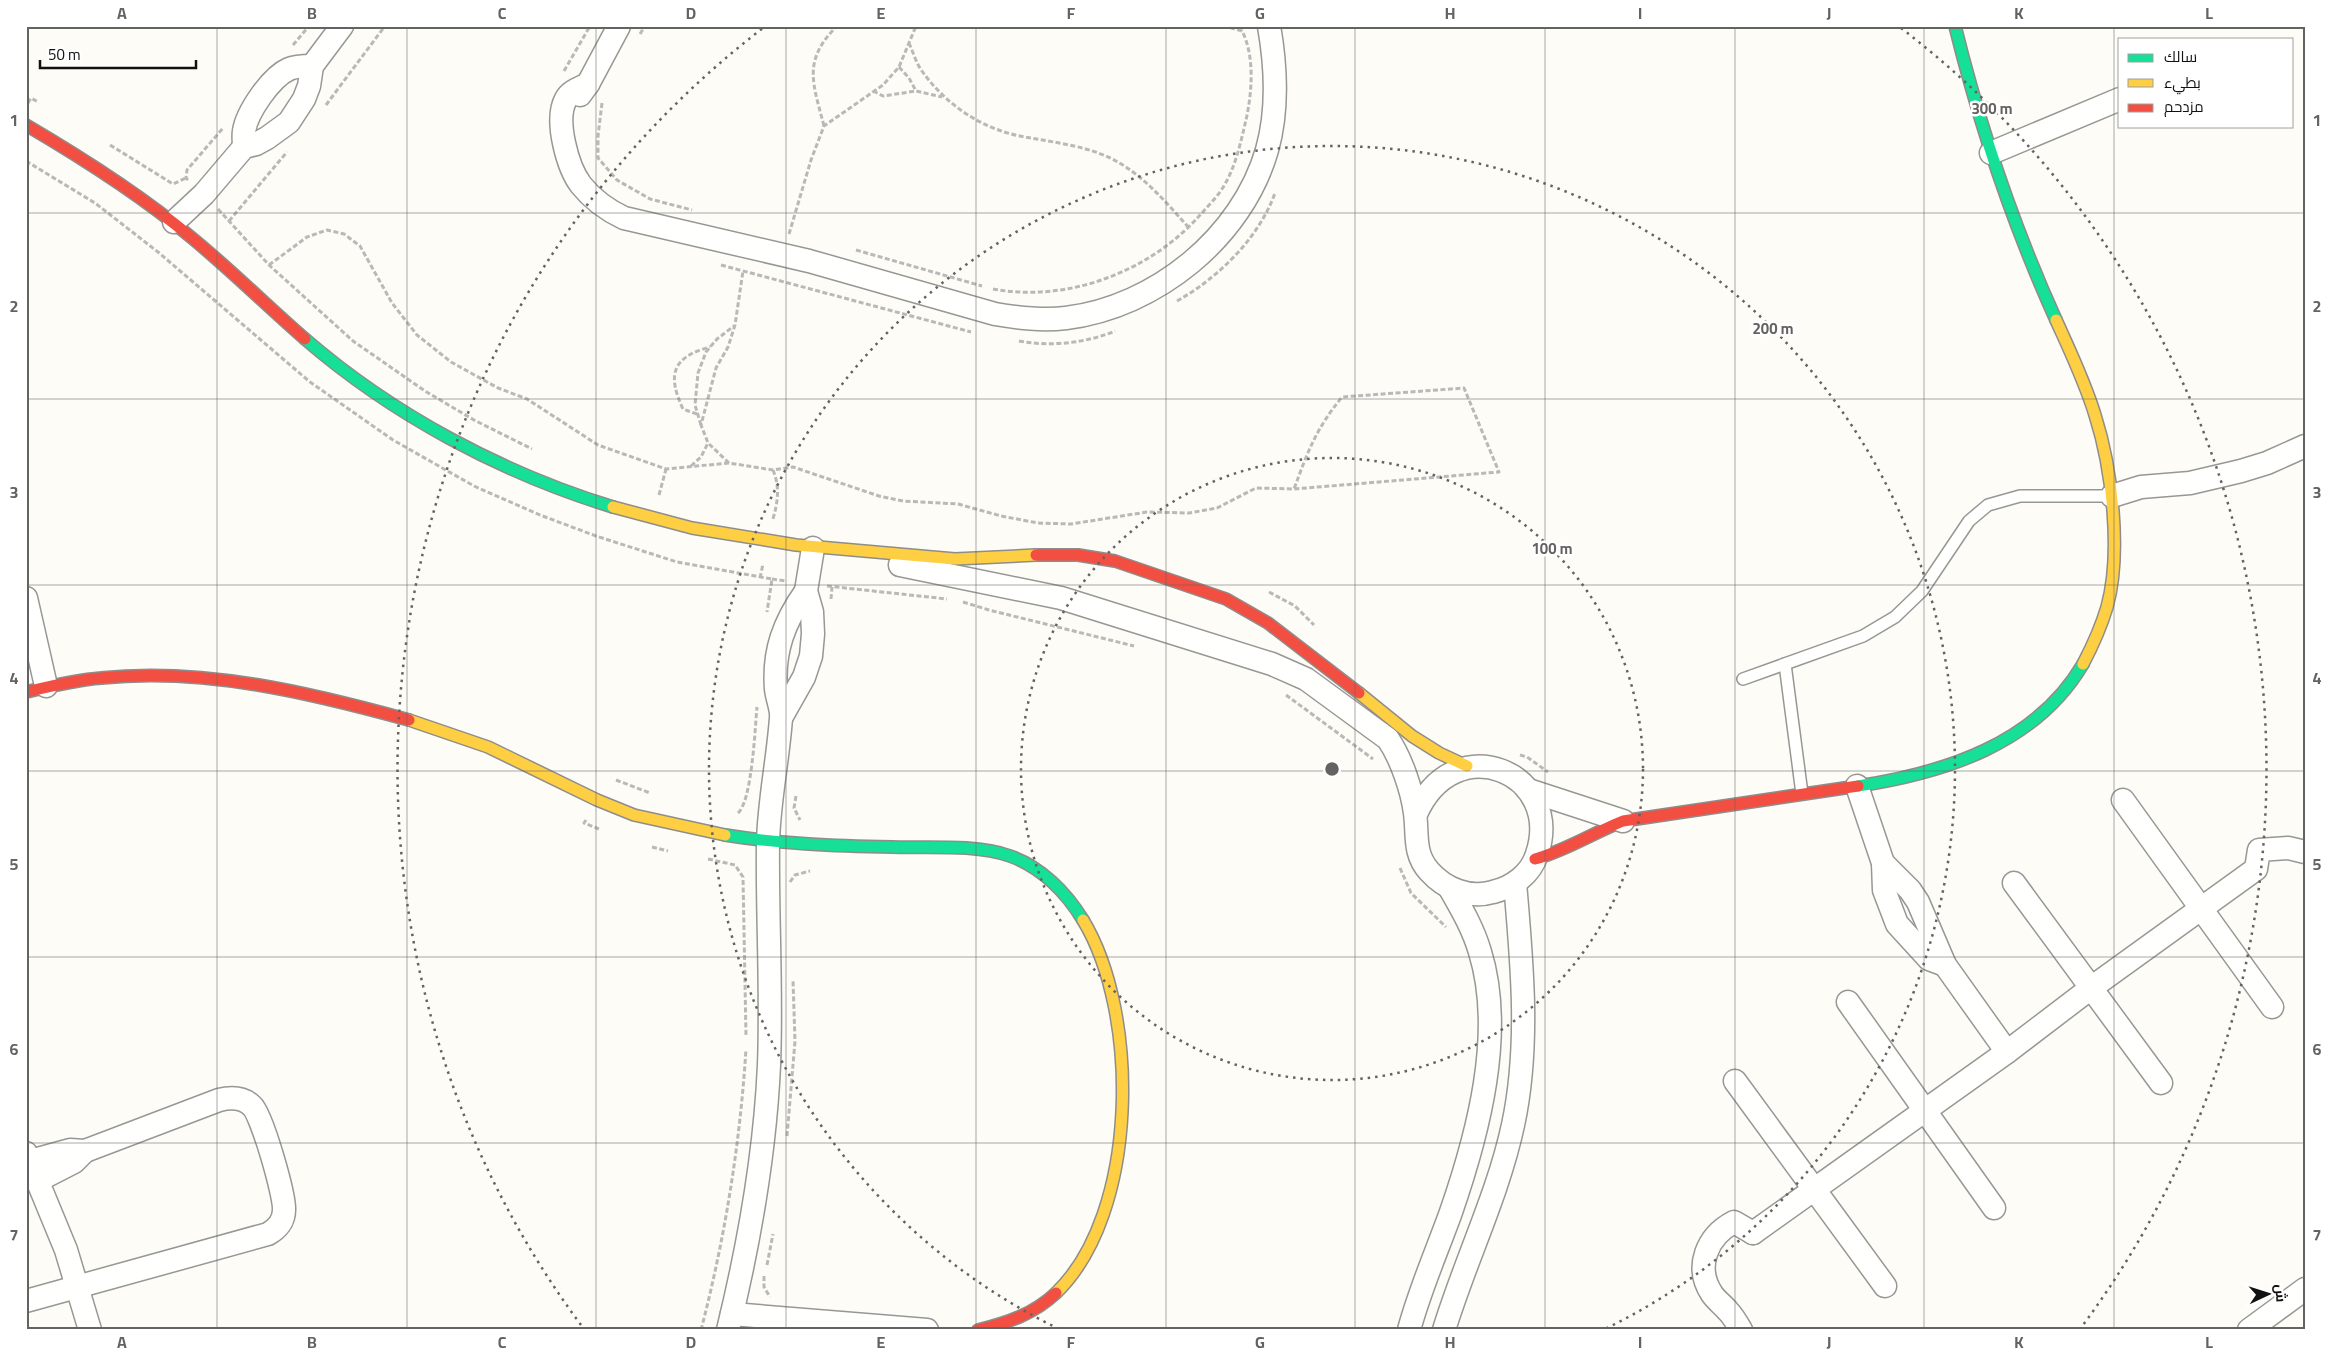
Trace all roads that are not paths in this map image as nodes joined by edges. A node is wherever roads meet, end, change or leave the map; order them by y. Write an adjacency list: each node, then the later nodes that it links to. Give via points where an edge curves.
1 (342, 26): 5 (street)
2 (619, 26): 3 (street, via 597,89 571,106 573,139 582,170 600,192 671,229 809,261 995,314 1050,319 1111,308 1153,288 1192,262 1221,234 1259,174 1272,131 1274,91)
3 (1269, 26)
4 (1955, 26): 9 (street)
5 (312, 66): 8 (street, via 309,86 293,116 278,131); 8 (street, via 289,69 269,86 248,119)
6 (2118, 100): 9 (street)
7 (26, 126): 10 (street, via 98,168)
8 (244, 147): 10 (street, via 204,194)
9 (1991, 153): 12 (street, via 2013,218 2094,411 2109,467)
10 (174, 222): 13 (street, via 354,379 479,452 541,482 606,504 673,522)
11 (2305, 446): 12 (street, via 2232,474 2141,487)
12 (2112, 496): 17 (lane, via 2020,496 1988,505 1969,521 1922,591 1895,617 1863,636); 23 (street, via 2113,552 2107,605 2082,664 2057,698 2020,731 1981,753 1924,773)
13 (813, 548): 14 (street); 15 (street)
14 (843, 552): 20 (street, via 1037,592 1094,608 1290,670); 20 (street, via 973,560 1058,553 1095,556 1131,565 1243,606 1275,628)
15 (806, 587): 21 (street, via 787,621 777,648 776,685); 21 (street, via 812,612 811,656 804,677)
16 (26, 598): 19 (street)
17 (1785, 664): 18 (lane); 25 (lane)
18 (1744, 679)
19 (36, 689): 30 (street, via 88,678 155,675 213,679 299,694 390,714 455,734 634,815 733,837)
20 (1353, 702): 22 (street, via 1438,753); 27 (street, via 1393,747)
21 (782, 716): 30 (street)
22 (1467, 766): 24 (street, via 1494,768); 27 (street, via 1441,779 1430,789)
23 (1857, 786): 25 (street); 41 (street, via 1883,863 1918,902 1944,964)
24 (1528, 790): 28 (street); 32 (street, via 1536,802 1542,831)
25 (1802, 794): 28 (street)
26 (2123, 800): 37 (street)
27 (1416, 814): 36 (street, via 1416,842 1420,856 1427,868)
28 (1623, 821): 32 (street)
29 (2305, 838): 33 (street, via 2282,835 2262,841 2253,847)
30 (768, 841): 52 (street, via 770,1021 766,1109 756,1187); 55 (street, via 811,846 954,849 993,852 1017,858 1041,873 1071,900 1098,951 1112,999 1122,1076 1120,1137 1104,1210 1086,1251 1061,1290 1017,1319)
31 (2305, 852): 33 (street, via 2288,848 2259,850)
32 (1536, 859): 34 (street)
33 (2256, 869): 37 (street)
34 (1515, 883): 36 (street, via 1503,890 1475,894); 57 (street, via 1523,1029 1513,1124 1495,1189)
35 (2014, 883): 38 (street)
36 (1449, 887): 56 (street, via 1467,918 1481,953 1487,980 1487,1061 1483,1096 1463,1175)
37 (2201, 908): 38 (street); 40 (street)
38 (2091, 988): 41 (street); 43 (street)
39 (1848, 1002): 44 (street)
40 (2272, 1007)
41 (2007, 1052): 44 (street)
42 (1735, 1081): 46 (street)
43 (2161, 1084)
44 (1925, 1109): 46 (street); 47 (street)
45 (32, 1165): 49 (street); 49 (street, via 70,1150 85,1151 220,1100 237,1098 252,1105 261,1120 284,1209 280,1224 268,1234)
46 (1814, 1190): 48 (street); 58 (street, via 1753,1233 1739,1226 1719,1252 1719,1285 1728,1310)
47 (1994, 1208)
48 (1885, 1286)
49 (79, 1287): 51 (street); 53 (street)
50 (2305, 1290): 59 (street)
51 (26, 1301)
52 (730, 1322): 54 (street, via 768,1317)
53 (90, 1330)
54 (927, 1330)
55 (978, 1330)
56 (1409, 1330)
57 (1444, 1330)
58 (1741, 1330)
59 (2249, 1330)

